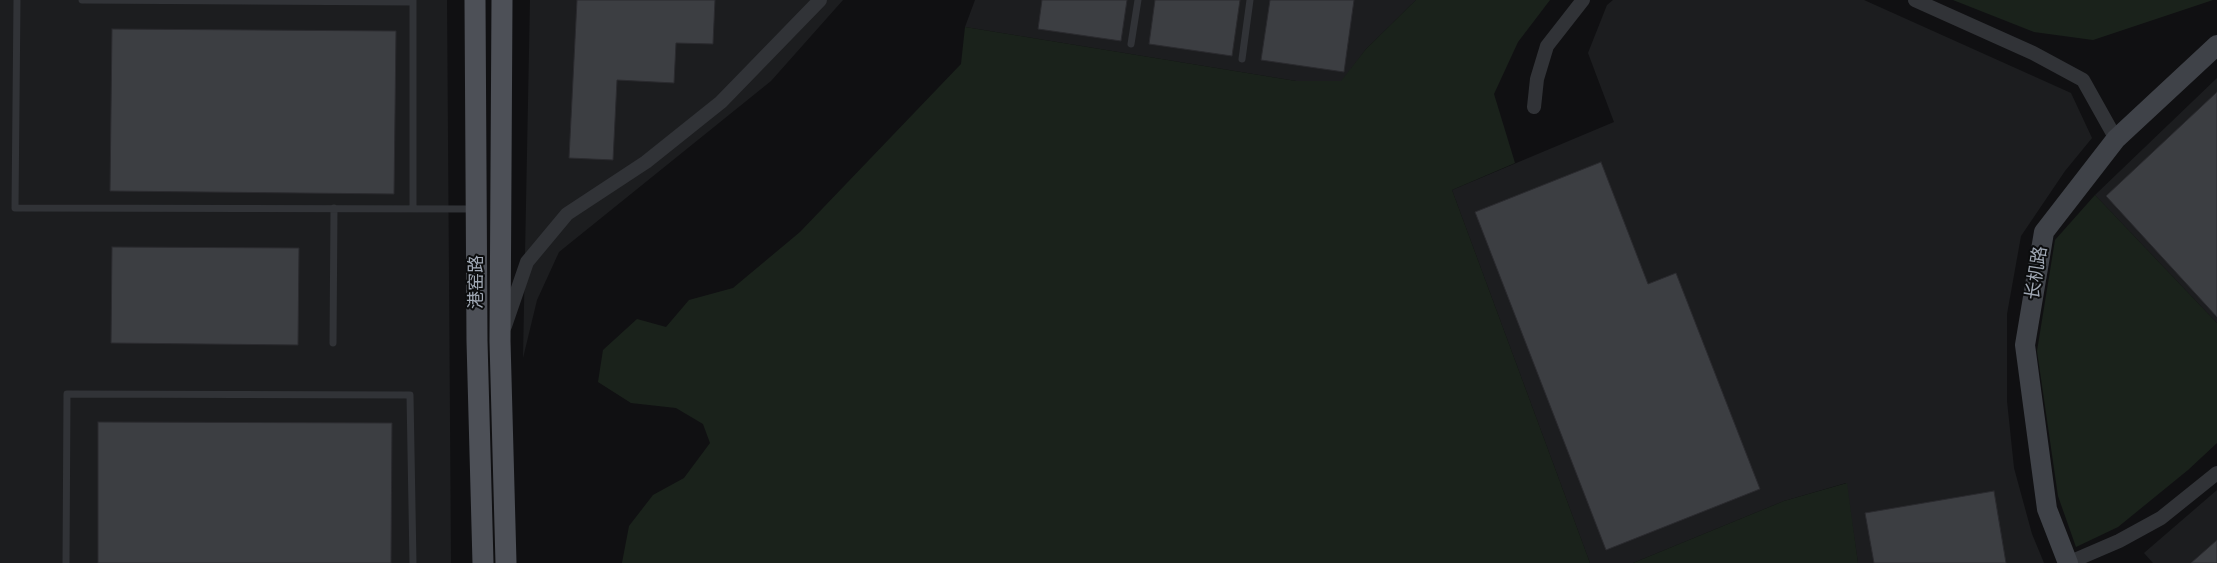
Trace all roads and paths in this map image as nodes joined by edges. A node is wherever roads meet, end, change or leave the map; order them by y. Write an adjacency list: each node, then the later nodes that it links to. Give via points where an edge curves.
1 (17, 0): 16 (lane, via 15,208)
2 (82, 0): 10 (lane)
3 (475, 0): 18 (main road, 港窑路)
4 (502, 0): 19 (main road, 港窑路)
5 (820, 0): 19 (street, via 721,102 646,162 567,214 527,262)
6 (1138, 0): 11 (lane)
7 (1250, 0): 13 (lane)
8 (1583, 0): 14 (street, via 1547,46 1536,79)
9 (1915, 0): 15 (street, via 2033,53 2083,80)
10 (413, 1): 17 (lane)
11 (1131, 44)
12 (2217, 45): 15 (street, 长机路)
13 (1242, 59)
14 (1534, 107)
15 (2116, 140): 26 (street, 长机路, via 2044,232 2025,346 2047,509)
16 (334, 208): 17 (lane); 20 (lane)
17 (413, 208): 18 (lane)
18 (477, 209): 24 (main road, 港窑路)
19 (500, 341): 25 (main road, 港窑路)
20 (333, 343)
21 (2217, 473): 26 (street, via 2161,518)
22 (66, 563): 23 (lane, via 67,394 87,394 410,395)
23 (413, 563)
24 (483, 563)
25 (506, 563)
26 (2068, 563)

